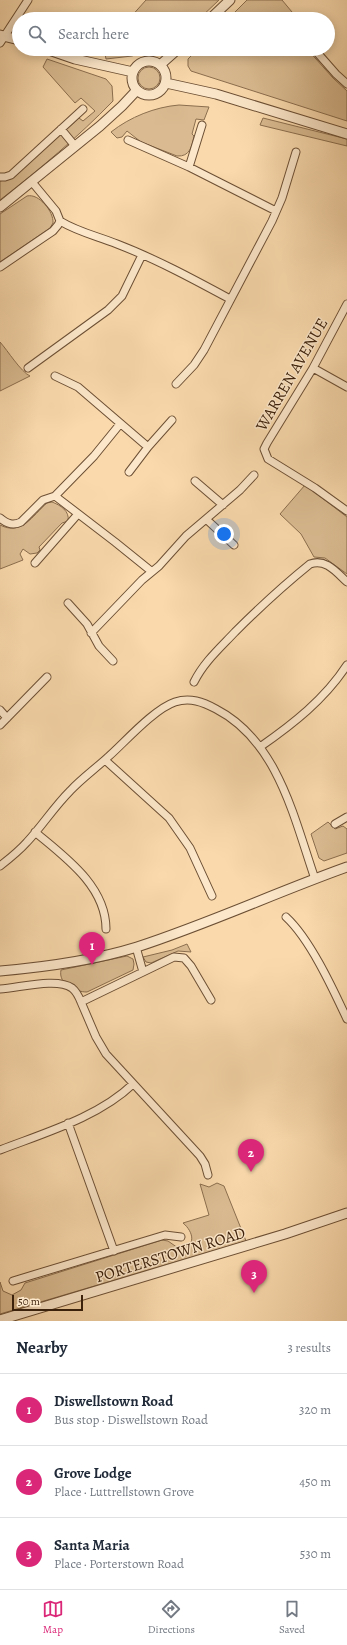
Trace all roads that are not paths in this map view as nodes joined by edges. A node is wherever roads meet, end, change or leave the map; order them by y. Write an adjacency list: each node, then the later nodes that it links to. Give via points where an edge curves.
1 (28, 0): 3 (street)
2 (230, 0): 4 (street)
3 (19, 12)
4 (217, 12)
5 (12, 23): 6 (street)
6 (1, 38): 7 (street)
7 (12, 39)
8 (66, 56): 12 (street)
9 (170, 56): 11 (street)
10 (320, 56): 14 (street)
11 (160, 65): 12 (street, via 145,61); 13 (street, via 166,73)
12 (133, 72): 15 (street, via 132,82)
13 (166, 84): 15 (street, via 155,94 146,95); 19 (street, via 216,94)
14 (347, 84)
15 (137, 90): 21 (street)
16 (83, 109): 18 (street)
17 (202, 125): 23 (street)
18 (61, 129): 21 (street); 24 (street, via 10,175)
19 (347, 134)
20 (128, 140): 23 (street)
21 (75, 146): 25 (street)
22 (296, 152): 27 (street, via 288,182)
23 (188, 167): 27 (street)
24 (0, 177)
25 (32, 182): 26 (street); 28 (street, via 56,211)
26 (0, 207)
27 (276, 211): 31 (street)
28 (60, 221): 29 (street, via 77,231); 30 (street, via 53,231)
29 (142, 255): 31 (street, via 181,272); 33 (street, via 121,296 108,310)
30 (0, 267)
31 (230, 299): 36 (street, via 204,350)
32 (347, 304): 34 (street, WARREN AVENUE)
33 (28, 368)
34 (313, 368): 37 (street); 46 (street, WARREN AVENUE, via 265,445 265,453 271,461)
35 (55, 376): 39 (street, via 78,387)
36 (176, 384)
37 (347, 387)
38 (172, 420): 40 (street)
39 (120, 424): 40 (street); 44 (street, via 94,456)
40 (148, 447): 41 (street)
41 (129, 472)
42 (254, 475): 45 (street)
43 (195, 482): 45 (street)
44 (55, 496): 47 (street); 48 (street, via 43,500 16,524)
45 (223, 505): 49 (street)
46 (347, 511)
47 (78, 514): 51 (street); 52 (street)
48 (0, 518)
49 (206, 519): 50 (street); 52 (street)
50 (234, 545)
51 (35, 562)
52 (151, 571): 55 (street)
53 (347, 582): 59 (street, via 328,565 317,562 310,564 236,631 204,665)
54 (68, 603): 55 (street, via 87,624)
55 (91, 633): 56 (street, via 99,646)
56 (113, 660)
57 (347, 665): 63 (street, via 308,710)
58 (47, 678): 61 (street)
59 (194, 682)
60 (0, 710): 61 (street)
61 (7, 718): 62 (street)
62 (0, 725)
63 (260, 747): 64 (street, via 226,715 209,706 187,700 172,703 158,712); 70 (street, via 287,796)
64 (105, 760): 67 (street, via 68,793); 71 (street, via 169,818 190,848)
65 (346, 819): 66 (street)
66 (335, 824)
67 (35, 832): 68 (street); 73 (street, via 72,863 90,884 106,916)
68 (0, 866)
69 (347, 867): 70 (street)
70 (315, 879): 74 (street)
71 (212, 896)
72 (286, 917): 80 (street, via 305,940)
73 (106, 929)
74 (136, 947): 75 (street, via 87,960); 76 (street)
75 (0, 971)
76 (143, 972): 78 (street, via 174,957 184,958); 79 (street)
77 (0, 989): 79 (street, via 57,983 74,990)
78 (211, 1000)
79 (81, 1002): 81 (street, via 100,1046)
80 (347, 1019)
81 (133, 1084): 82 (street, via 114,1100); 84 (street, via 173,1124 200,1156)
82 (68, 1123): 83 (street); 87 (street)
83 (0, 1150)
84 (208, 1175)
85 (347, 1213): 89 (street, PORTERSTOWN ROAD)
86 (181, 1237): 87 (street, via 164,1235)
87 (114, 1250): 88 (street)
88 (13, 1281)
89 (0, 1320)

